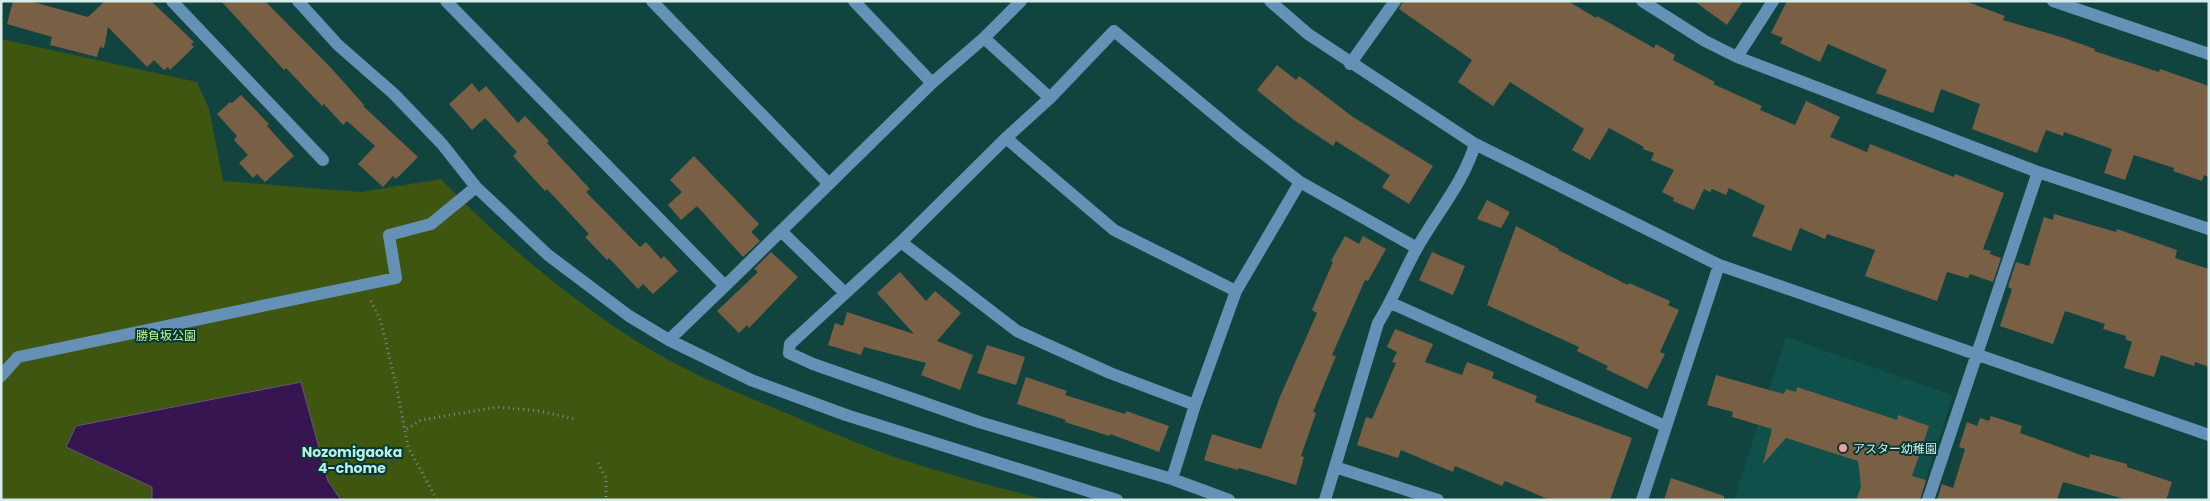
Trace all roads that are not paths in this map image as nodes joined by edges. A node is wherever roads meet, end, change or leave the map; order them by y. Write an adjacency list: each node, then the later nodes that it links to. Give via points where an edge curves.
1 (172, 1): 20 (street)
2 (298, 1): 24 (street, via 338,45 401,101 442,144)
3 (446, 1): 30 (street)
4 (652, 1): 23 (street)
5 (854, 1): 16 (street)
6 (1021, 1): 12 (street)
7 (1270, 1): 15 (street)
8 (1396, 1): 15 (street)
9 (1642, 1): 14 (street)
10 (1773, 1): 14 (street)
11 (2053, 1): 13 (street)
12 (984, 38): 16 (street); 17 (street)
13 (2209, 54)
14 (1736, 57): 21 (street)
15 (1350, 64): 19 (street)
16 (932, 83): 23 (street)
17 (1050, 98): 18 (street); 22 (street, via 1114,31)
18 (1006, 138): 27 (street); 32 (street, via 1114,230)
19 (1474, 144): 28 (street, via 1470,162); 29 (street)
20 (323, 160)
21 (2038, 172): 25 (street); 35 (street)
22 (1300, 182): 28 (street); 32 (street)
23 (828, 183): 26 (street)
24 (476, 187): 34 (street, via 548,255 630,316); 36 (street, via 431,224 389,235 396,278 18,357)
25 (2209, 229)
26 (781, 231): 30 (street); 31 (street)
27 (901, 242): 31 (street); 37 (street, via 1017,331 1110,373)
28 (1417, 248): 33 (street)
29 (1719, 265): 35 (street); 38 (street)
30 (725, 286): 34 (street)
31 (844, 292): 41 (street, via 790,344 789,353 979,422)
32 (1236, 292): 37 (street)
33 (1391, 303): 38 (street); 40 (street, via 1378,323)
34 (669, 340): 42 (street, via 751,380)
35 (1978, 355): 39 (street); 48 (street)
36 (1, 376)
37 (1195, 405): 41 (street)
38 (1665, 426): 47 (street)
39 (2209, 435)
40 (1335, 466): 45 (street); 46 (street)
41 (1172, 478): 44 (street)
42 (1081, 494): 43 (street)
43 (1117, 500)
44 (1229, 500)
45 (1325, 500)
46 (1438, 500)
47 (1642, 500)
48 (1928, 500)

